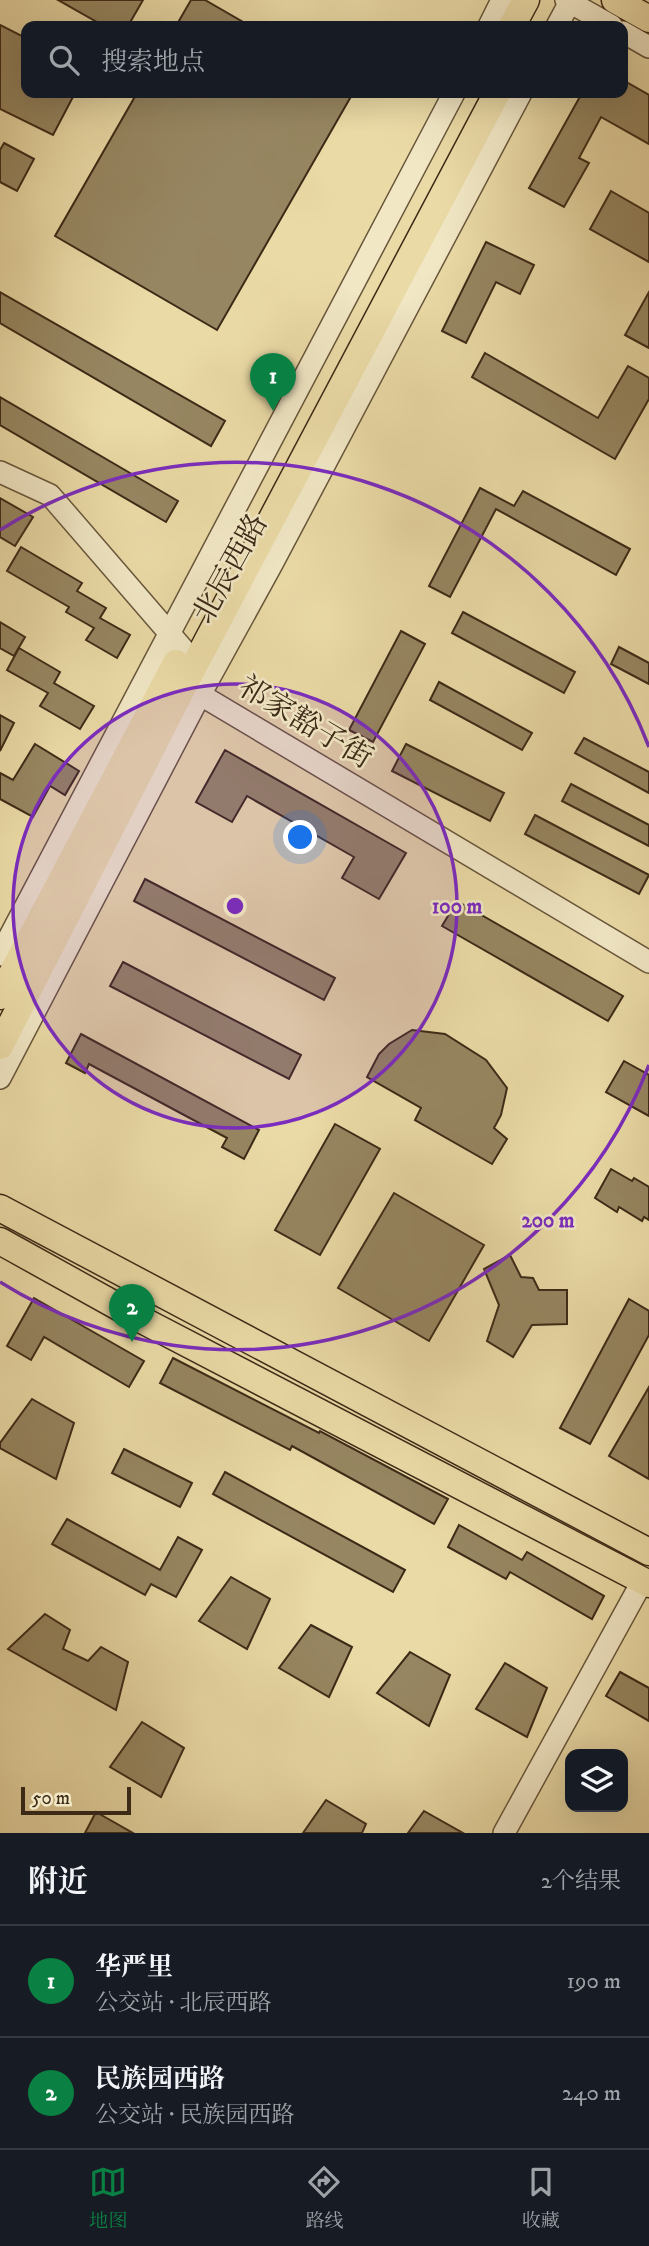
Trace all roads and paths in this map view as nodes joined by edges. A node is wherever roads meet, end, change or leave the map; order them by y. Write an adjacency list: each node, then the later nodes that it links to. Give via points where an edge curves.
1 (502, 0): 6 (street)
2 (526, 0): 7 (main road)
3 (615, 0): 5 (main road)
4 (563, 1): 8 (main road); 9 (street); 10 (street)
5 (649, 19)
6 (492, 21)
7 (515, 21)
8 (538, 21)
9 (558, 21)
10 (602, 21)
11 (628, 35): 12 (street)
12 (649, 47)
13 (451, 98): 19 (street, 北辰西路)
14 (474, 98): 19 (main road, 北辰西路)
15 (495, 98): 17 (main road, 北辰西路)
16 (518, 98): 17 (street, 北辰西路)
17 (460, 185): 20 (main road, 北辰西路)
18 (0, 472): 19 (street, via 50,495)
19 (176, 641): 20 (street); 21 (street, 北辰西路); 23 (main road, 北辰西路)
20 (192, 690): 22 (street, 祁家豁子街); 24 (main road, 北辰西路); 25 (street, 北辰西路)
21 (0, 955)
22 (649, 962)
23 (0, 996)
24 (0, 1046)
25 (0, 1078)
26 (0, 1208): 28 (main road)
27 (0, 1241): 29 (main road, via 142,1320)
28 (647, 1545)
29 (646, 1582): 30 (street)
30 (504, 1833)

